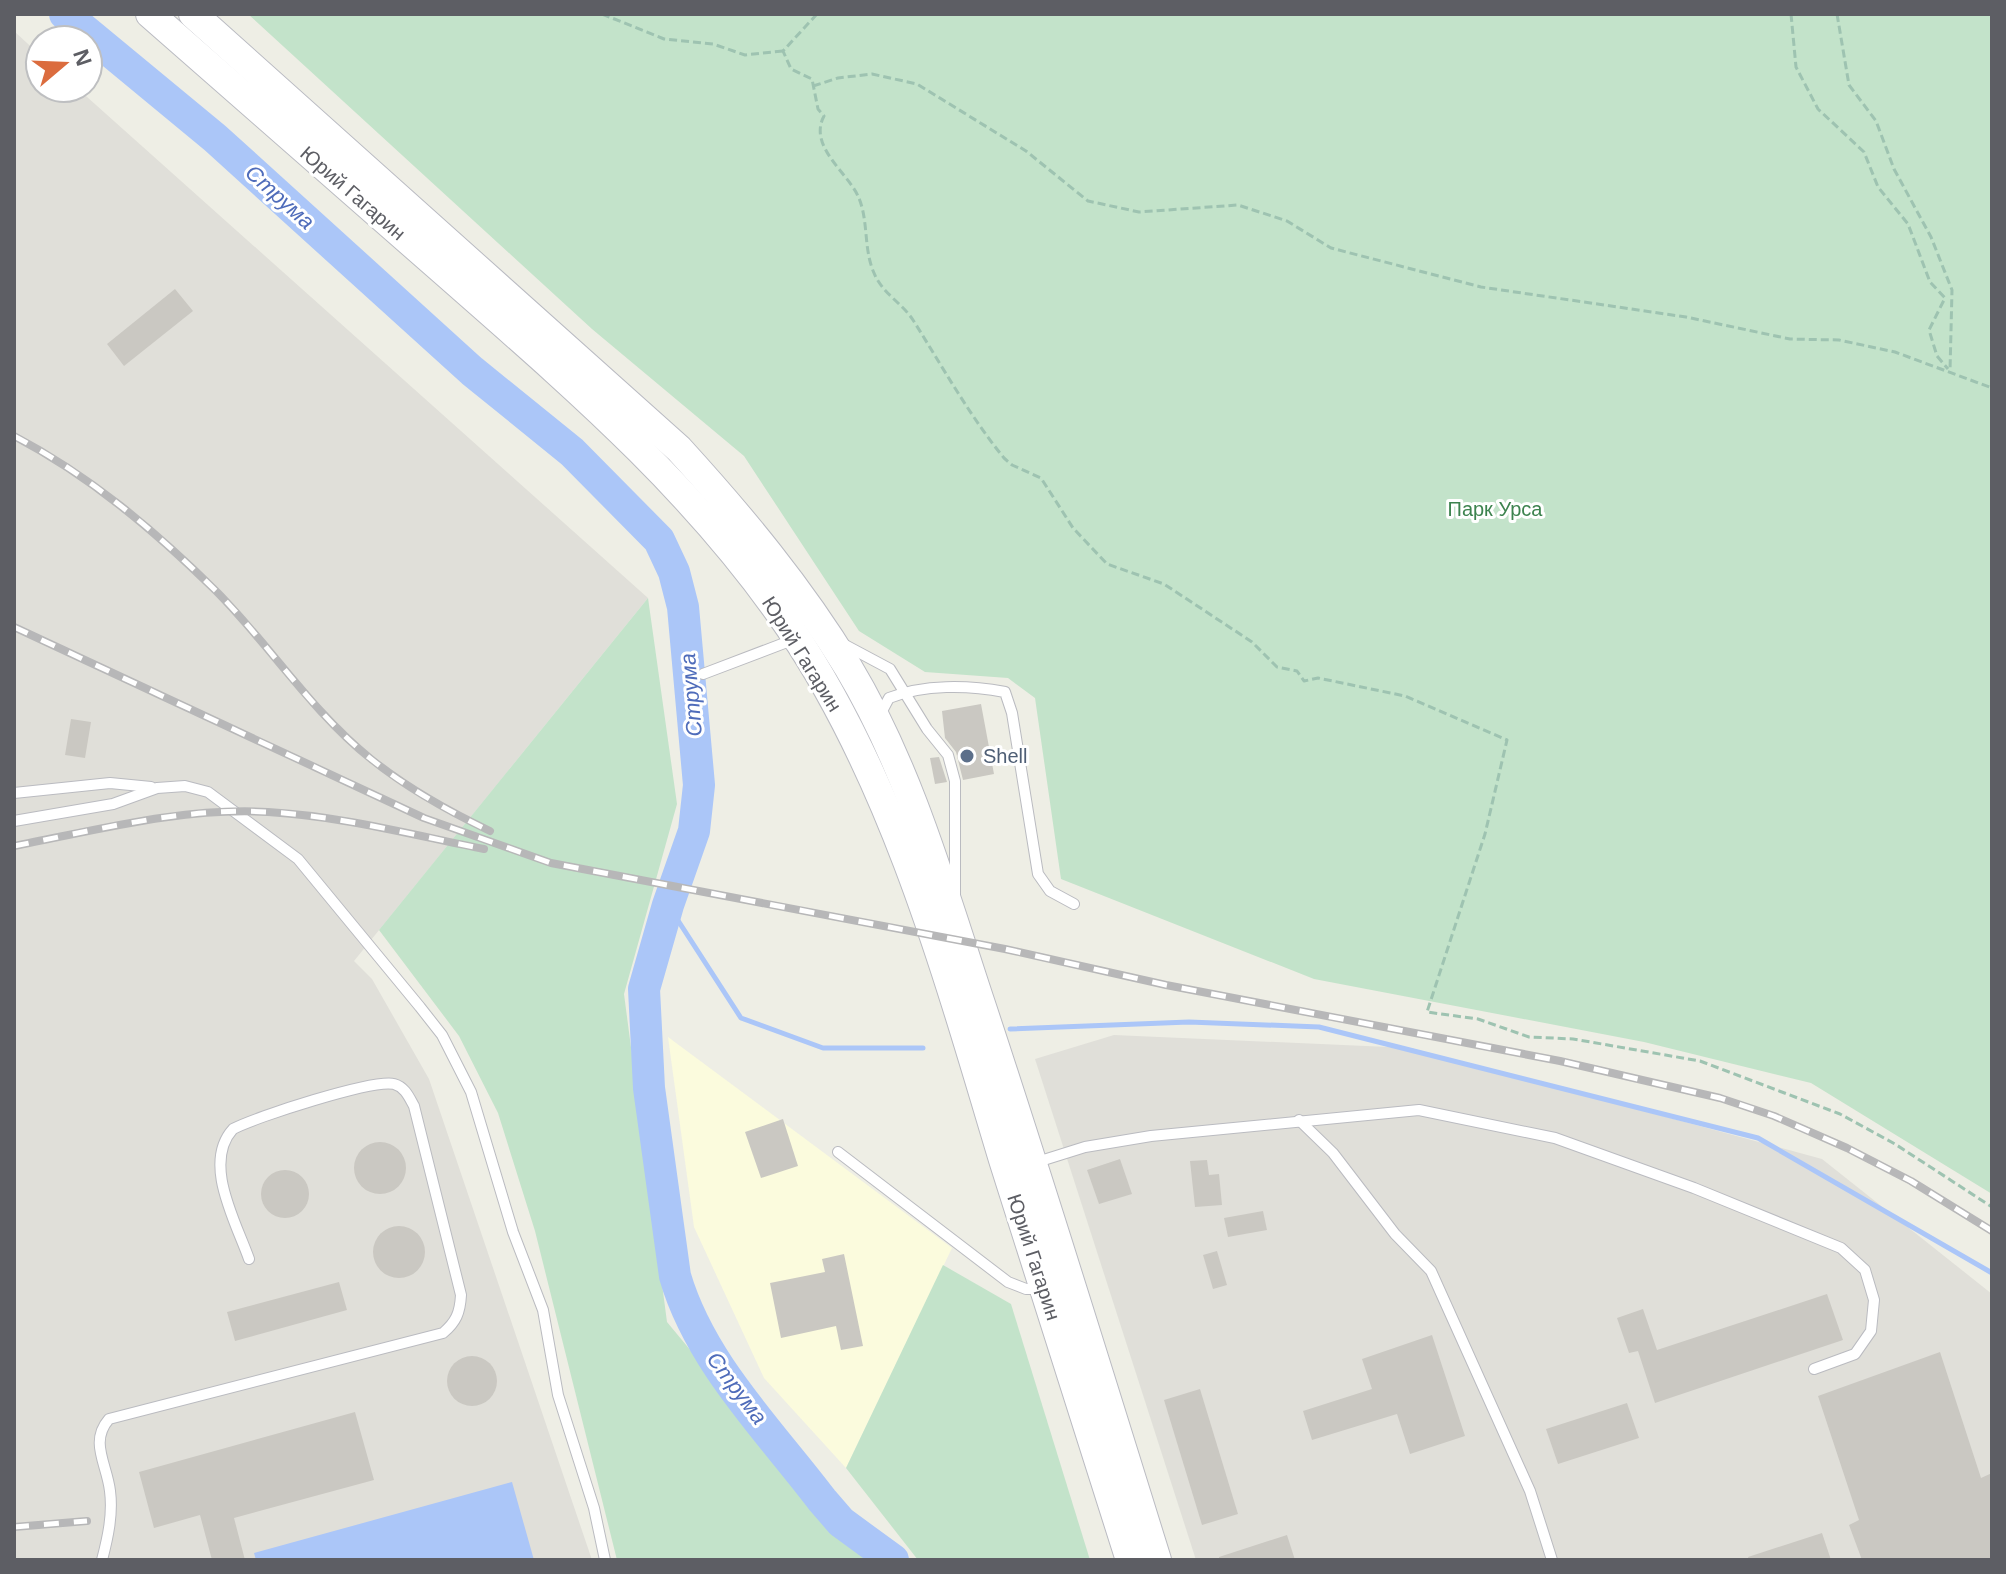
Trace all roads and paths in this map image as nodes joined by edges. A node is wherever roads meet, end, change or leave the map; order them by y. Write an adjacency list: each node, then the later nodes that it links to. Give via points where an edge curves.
1 (150, 14): 12 (street, Юрий Гагарин, via 597,406 694,503)
2 (193, 14): 11 (street, Юрий Гагарин, via 679,449 740,516)
3 (602, 14): 7 (path, via 664,39 713,44 745,55)
4 (817, 14): 7 (path)
5 (1791, 14): 9 (path, via 1796,67 1818,109 1864,152 1878,187 1908,224 1930,282 1945,298 1929,330 1937,356)
6 (1837, 14): 9 (path, via 1849,85 1876,121 1952,290)
7 (783, 51): 8 (path, via 791,69 812,79)
8 (813, 86): 9 (path, via 872,74 917,84 1026,151 1088,201 1139,212 1238,205 1287,221 1331,248 1481,287 1686,317 1790,339 1839,340); 24 (path, via 831,162 846,176 862,209 864,241 875,276 911,316 1004,458 1041,478 1073,528 1107,564 1164,584 1252,642 1277,667 1301,673 1304,681 1318,678 1405,696 1507,740 1485,834 1427,1012 1478,1019 1529,1037 1573,1039 1700,1061 1840,1114)
9 (1950, 371): 10 (path)
10 (1992, 388)
11 (824, 632): 14 (lane, via 890,669); 15 (street, Юрий Гагарин)
12 (797, 639): 13 (lane); 26 (street, Юрий Гагарин, via 833,698 911,880 961,1019)
13 (703, 674)
14 (906, 691): 15 (lane, via 889,698); 19 (lane, via 1005,692 1038,874 1050,891); 20 (lane, via 948,755 955,781)
15 (877, 724): 20 (street, Юрий Гагарин)
16 (157, 788): 17 (lane, via 110,783); 18 (lane, via 113,804); 29 (lane, via 185,786 208,792 298,859 420,1007 457,1061 543,1310 558,1395)
17 (14, 793)
18 (14, 821)
19 (1074, 904)
20 (953, 921): 23 (street, Юрий Гагарин)
21 (1299, 1120): 23 (lane, via 1151,1136 1085,1147); 27 (lane, via 1419,1110 1462,1116 1555,1138 1841,1248 1865,1270 1874,1300 1871,1331 1855,1354); 32 (lane, via 1333,1153 1395,1234 1431,1271 1447,1298 1530,1491)
22 (838, 1152): 26 (lane, via 1008,1282)
23 (1032, 1164): 31 (street, Юрий Гагарин)
24 (1992, 1207)
25 (249, 1259): 28 (lane, via 220,1171 221,1147 233,1129 366,1086 396,1084 407,1092 461,1295 453,1324 443,1333 109,1419 98,1442 110,1490 110,1528)
26 (1044, 1288): 30 (street, Юрий Гагарин)
27 (1814, 1369)
28 (102, 1560)
29 (605, 1560)
30 (1130, 1560)
31 (1157, 1560)
32 (1552, 1560)

